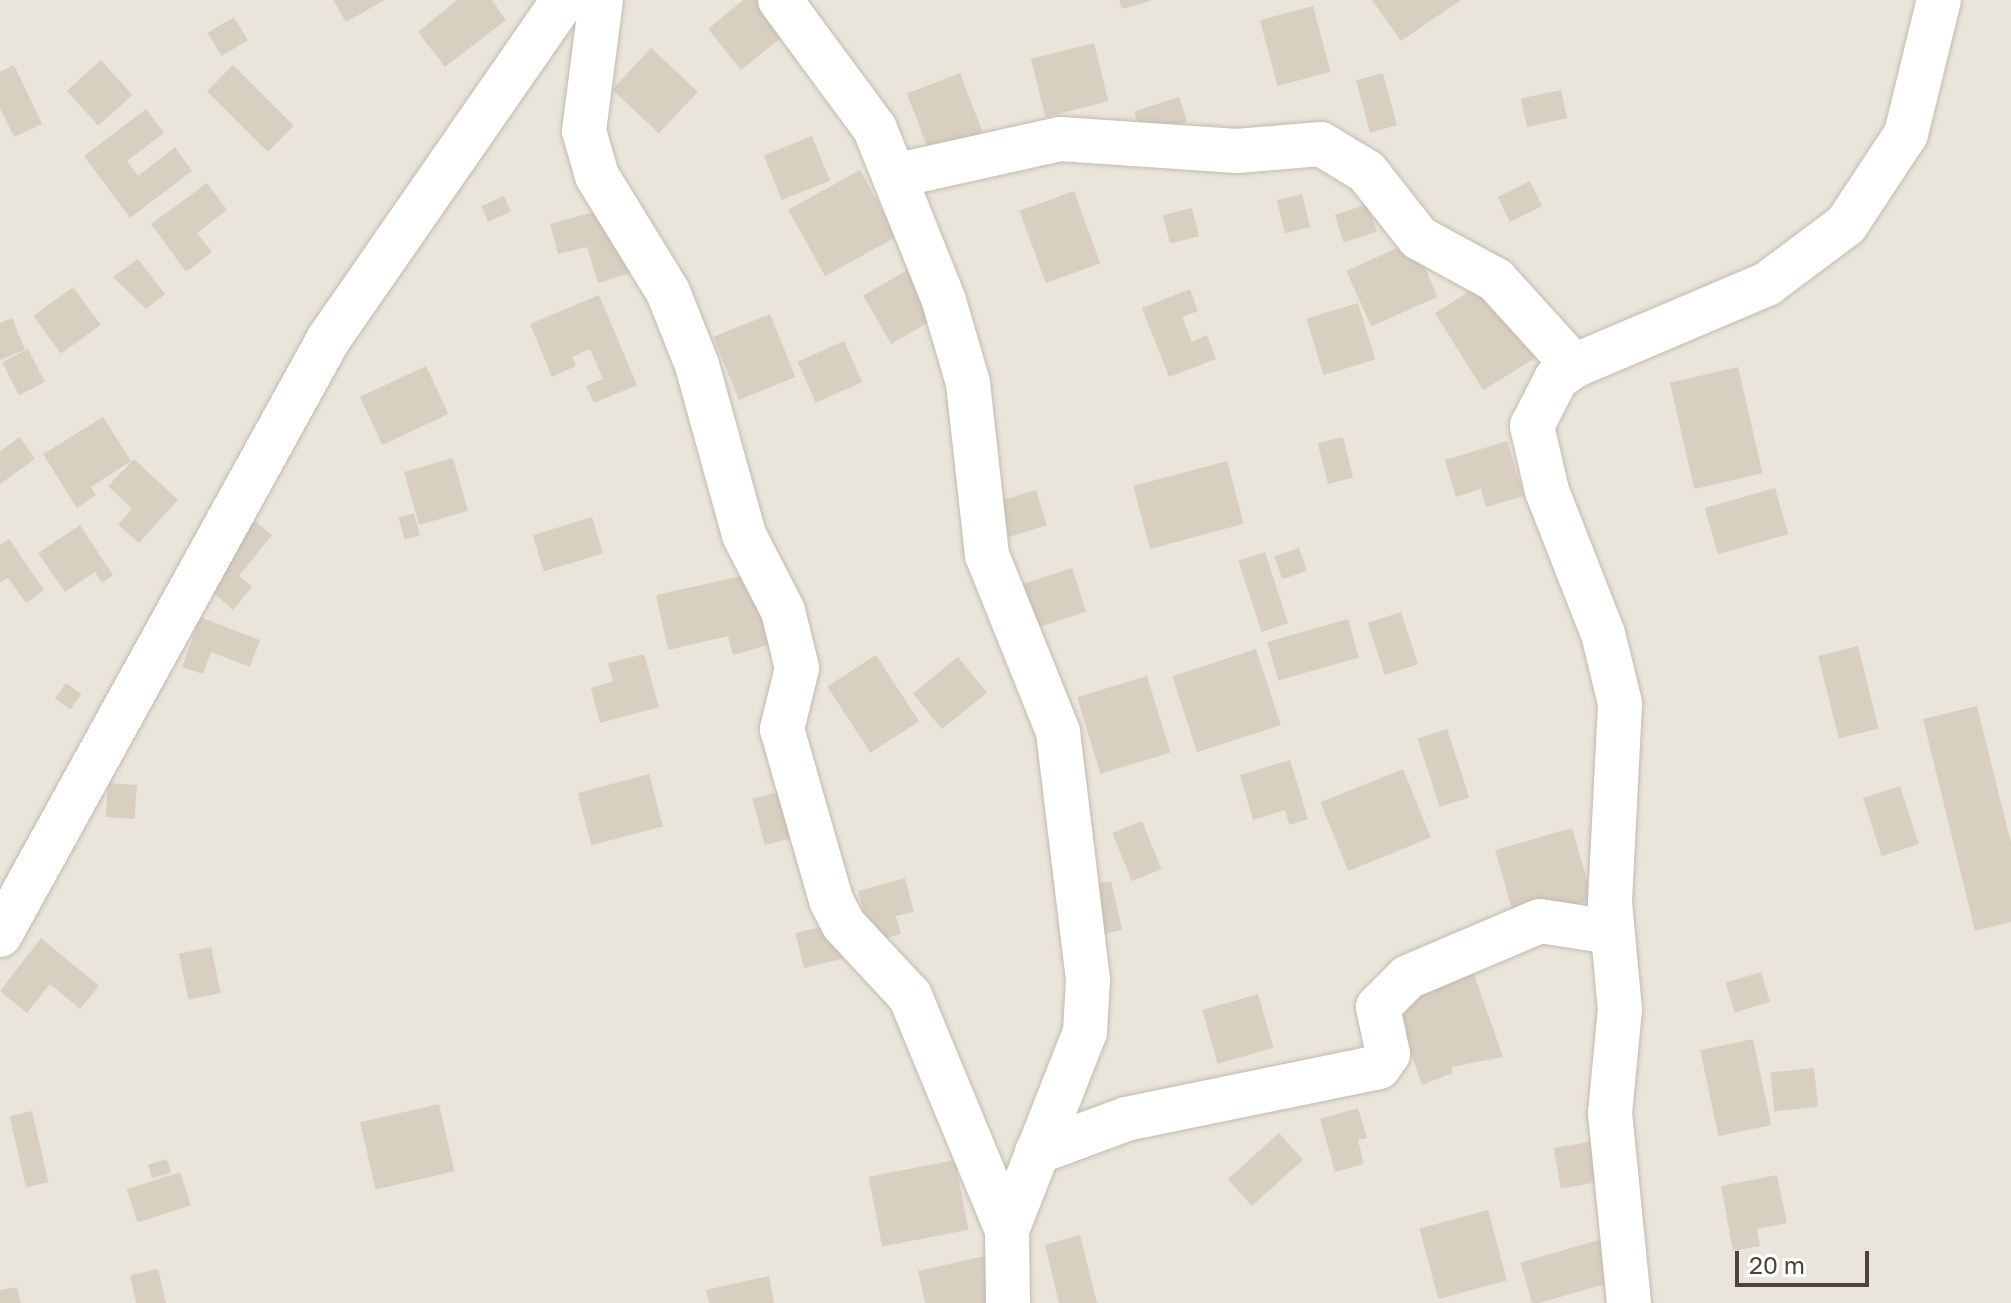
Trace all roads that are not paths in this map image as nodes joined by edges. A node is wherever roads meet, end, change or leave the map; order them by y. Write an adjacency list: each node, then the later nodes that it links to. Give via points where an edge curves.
1 (563, 0): 8 (street, via 328,340)
2 (601, 0): 10 (street, via 584,131 597,176 668,292 697,365 744,535 783,611 797,668 782,729 831,900 844,925 905,987)
3 (780, 0): 5 (street, via 838,71)
4 (1939, 0): 6 (street, via 1906,134 1846,225 1767,284)
5 (894, 176): 6 (street, via 1060,139 1237,151 1321,144 1367,172 1401,224 1419,238 1496,280); 9 (street, via 968,383 987,555 1053,713 1069,807 1088,980 1085,1032 1072,1078)
6 (1574, 366): 7 (street, via 1556,379 1532,426 1547,491 1603,634 1620,703)
7 (1611, 932): 9 (street, via 1540,921 1408,977 1378,1007 1388,1054 1379,1067 1138,1116); 12 (street, via 1620,1010 1610,1113)
8 (0, 935)
9 (1037, 1152): 10 (street)
10 (1007, 1230): 11 (street)
11 (1008, 1303)
12 (1629, 1303)

